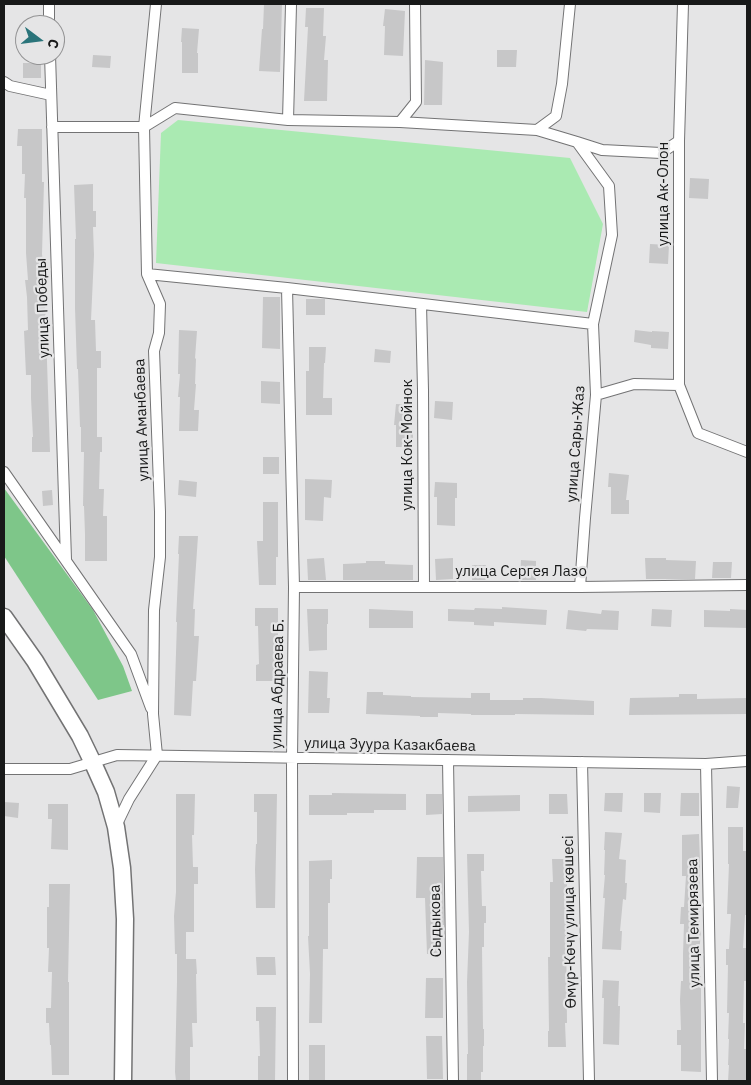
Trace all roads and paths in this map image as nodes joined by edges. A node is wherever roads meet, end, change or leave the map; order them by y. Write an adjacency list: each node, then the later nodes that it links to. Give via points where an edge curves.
1 (156, 4): 12 (street, улица Аманбаева)
2 (415, 4): 10 (street, via 416,102)
3 (570, 4): 13 (street, via 556,116)
4 (683, 4): 14 (street, улица Ак-Олон)
5 (291, 5): 9 (street)
6 (50, 65): 8 (street, улица Победы)
7 (4, 82): 8 (street)
8 (51, 95): 11 (street, улица Победы)
9 (288, 120): 10 (street); 12 (street, via 175,108)
10 (400, 122): 13 (street)
11 (52, 127): 12 (street); 24 (street, улица Победы)
12 (144, 127): 16 (street, улица Аманбаева)
13 (538, 130): 15 (street)
14 (679, 141): 15 (street, via 661,152 602,150); 20 (street, улица Ак-Олон)
15 (577, 142): 19 (street, улица Сары-Жаз, via 609,186 612,235)
16 (147, 274): 17 (street); 30 (street, улица Аманбаева, via 160,304 159,333 154,351 160,557 154,610)
17 (287, 288): 18 (street); 26 (street, улица Абдраева Б.)
18 (421, 304): 19 (street); 27 (street, улица Кок-Мойнок)
19 (593, 324): 21 (street, улица Сары-Жаз)
20 (679, 385): 21 (street, via 634,384); 22 (street, via 698,433)
21 (596, 395): 28 (street, улица Сары-Жаз)
22 (747, 452)
23 (4, 472): 24 (street)
24 (66, 560): 30 (street, via 131,654)
25 (747, 586): 28 (street, улица Сергея Лазо)
26 (294, 587): 27 (street, улица Сергея Лазо); 32 (street, улица Абдраева Б.)
27 (424, 587): 28 (street, улица Сергея Лазо)
28 (580, 587)
29 (4, 617): 36 (main road, via 80,736)
30 (153, 714): 31 (street, улица Аманбаева)
31 (157, 755): 32 (street, улица Зуура Казакбаева); 36 (street, улица Зуура Казакбаева, via 117,755); 39 (street, via 129,798)
32 (292, 758): 33 (street, улица Зуура Казакбаева); 41 (street, улица Абдраева Б.)
33 (448, 760): 35 (street, улица Зуура Казакбаева); 42 (street, Сыдыкова)
34 (747, 761): 37 (street, улица Зуура Казакбаева)
35 (582, 762): 37 (street, улица Зуура Казакбаева); 43 (street, Өмүр-Көчү улица көшесі)
36 (93, 763): 38 (street, улица Зуура Казакбаева, via 70,769); 39 (main road)
37 (706, 764): 44 (street, улица Темирязева)
38 (4, 769)
39 (116, 827): 40 (main road, via 125,919)
40 (123, 1081)
41 (294, 1081)
42 (453, 1081)
43 (588, 1081)
44 (712, 1081)

